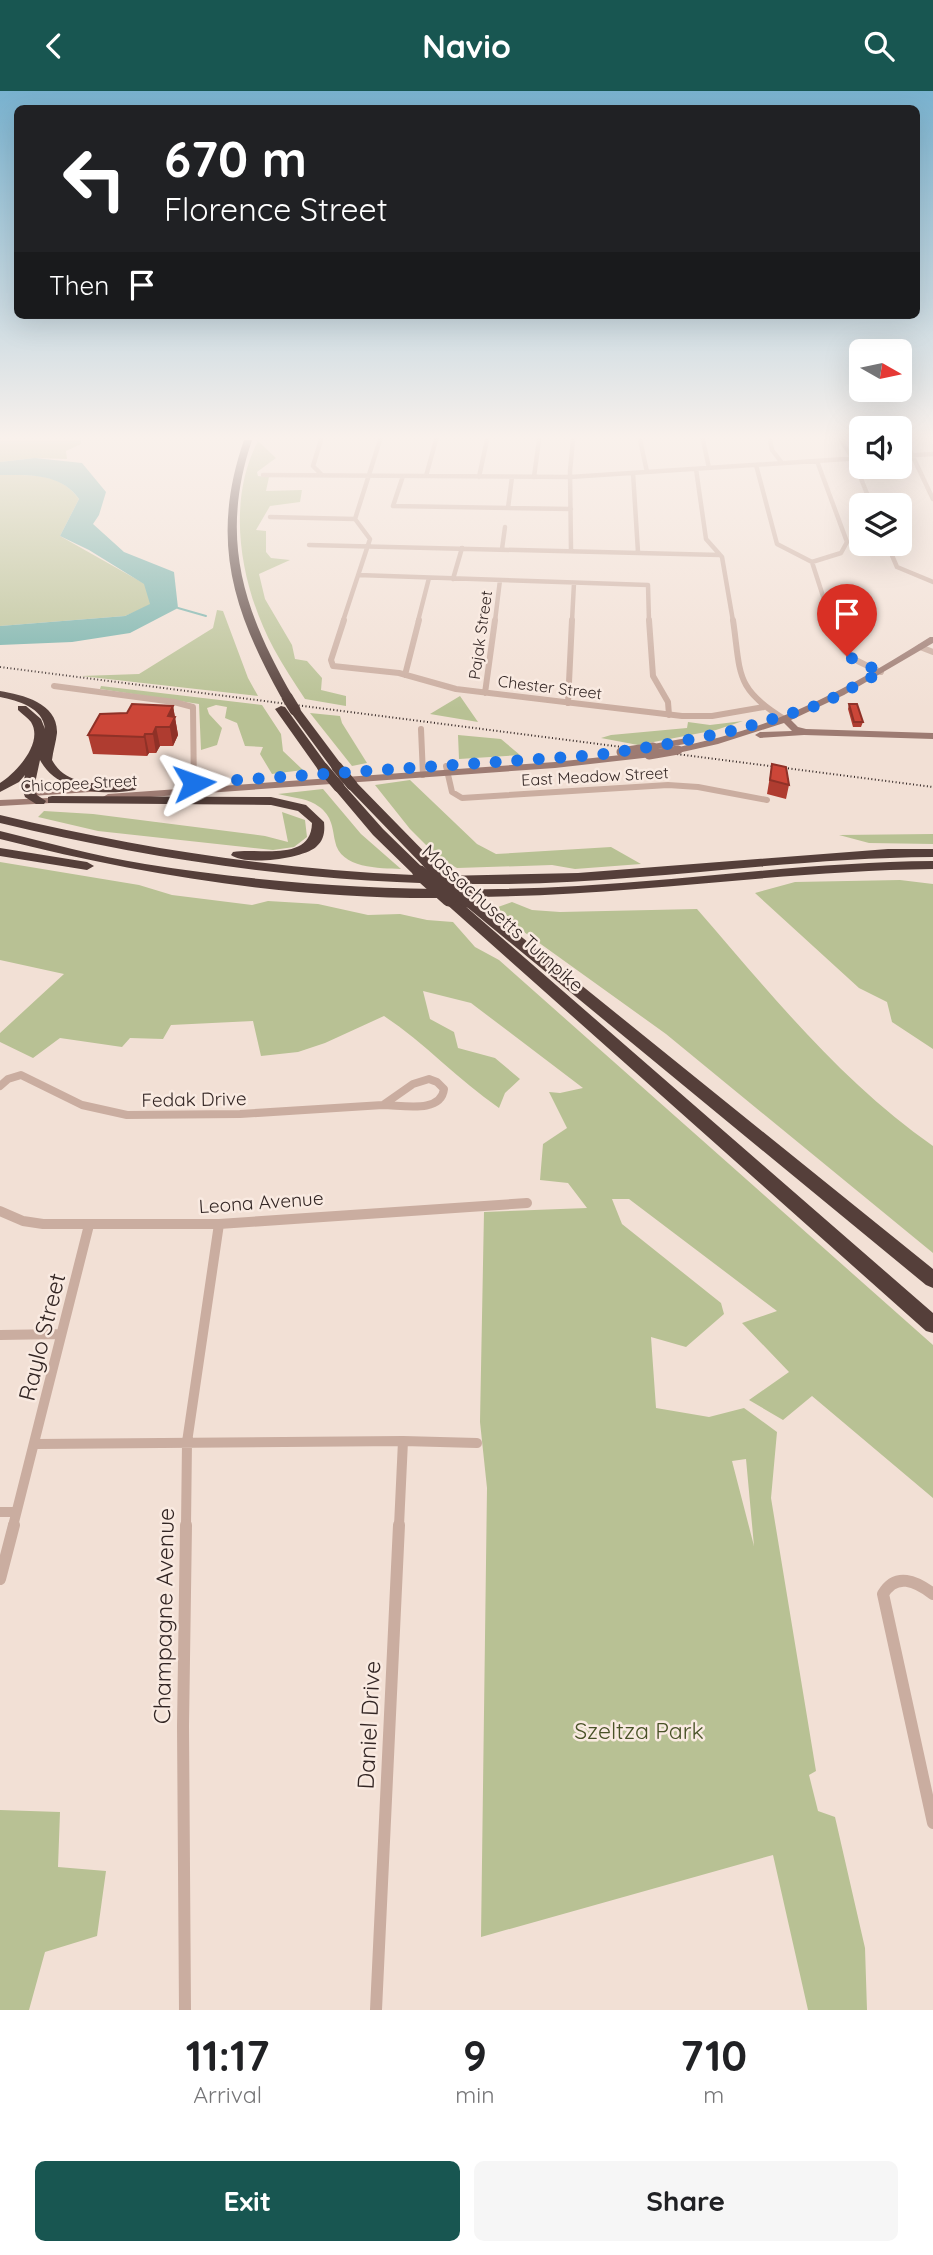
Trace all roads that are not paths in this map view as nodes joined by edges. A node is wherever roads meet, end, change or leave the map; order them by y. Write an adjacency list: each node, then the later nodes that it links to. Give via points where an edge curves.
1 (222, 530): 34 (highway, Massachusetts Turnpike, via 222,558 236,618 274,696)
2 (232, 530): 34 (highway, Massachusetts Turnpike, via 233,562 251,628)
3 (363, 530): 11 (street, via 370,540)
4 (505, 530): 13 (street)
5 (570, 530): 14 (street)
6 (637, 530): 15 (street)
7 (705, 530): 16 (street, via 706,539)
8 (773, 530): 18 (street, via 777,544)
9 (842, 530): 18 (street, via 846,542 841,553)
10 (309, 545): 11 (street)
11 (368, 546): 12 (street); 19 (street)
12 (461, 548): 13 (street); 21 (street)
13 (502, 549): 14 (street)
14 (570, 550): 15 (street)
15 (638, 552): 16 (street)
16 (720, 555): 37 (street, via 741,679)
17 (892, 556): 23 (street, via 897,567)
18 (812, 562): 28 (street, via 839,647)
19 (358, 575): 20 (street); 29 (street, Chester Street, via 333,666)
20 (429, 578): 21 (street); 29 (street)
21 (453, 579): 22 (street)
22 (500, 580): 24 (street); 31 (street, Pajak Street)
23 (933, 582)
24 (574, 583): 35 (street); 38 (street, via 648,585 654,680 667,695)
25 (933, 639): 26 (main road, Chicopee Street)
26 (920, 647): 27 (street); 28 (main road, Chicopee Street)
27 (933, 652)
28 (881, 672): 36 (main road, Chicopee Street)
29 (405, 675): 31 (street, Chester Street, via 440,687)
30 (54, 686): 53 (street, via 191,706)
31 (485, 693): 35 (street, Chester Street)
32 (0, 694): 51 (highway, via 30,703 47,716 51,730 46,760 56,776 83,785)
33 (0, 701): 47 (highway, via 25,710 37,721 39,740)
34 (284, 703): 50 (highway, Massachusetts Turnpike, bridge, via 323,768); 50 (highway, Massachusetts Turnpike, bridge, via 295,710 337,767)
35 (568, 703): 38 (street, Chester Street)
36 (822, 704): 39 (main road, Chicopee Street); 40 (main road, via 811,712 812,721)
37 (764, 707): 38 (street, Chester Street, via 707,717); 39 (street)
38 (669, 715)
39 (782, 718): 40 (main road); 43 (main road); 45 (main road, Chicopee Street); 46 (main road, Chicopee Street)
40 (823, 728): 42 (main road)
41 (421, 729): 49 (street)
42 (848, 732): 43 (main road); 44 (main road)
43 (810, 733): 45 (main road)
44 (933, 736)
45 (728, 739): 46 (main road, Chicopee Street, bridge)
46 (651, 751): 48 (main road, Chicopee Street); 48 (main road, Chicopee Street, bridge)
47 (33, 755): 52 (highway, via 15,779); 54 (highway)
48 (447, 770): 49 (main road, Chicopee Street); 56 (street, East Meadow Street, via 452,792 462,798 673,785)
49 (422, 771): 53 (main road, Chicopee Street)
50 (345, 786): 72 (highway, Massachusetts Turnpike, bridge, via 467,900); 73 (highway, Massachusetts Turnpike, bridge, via 379,832 420,873)
51 (131, 787): 53 (main road, Chicopee Street); 54 (main road, Chicopee Street)
52 (0, 788)
53 (194, 788): 57 (main road, Chicopee Street)
54 (29, 793): 55 (main road, Chicopee Street); 57 (highway, via 32,799)
55 (0, 795)
56 (767, 800)
57 (46, 801): 58 (main road, Chicopee Street); 60 (highway, via 271,801 306,810 319,828 306,846 268,857)
58 (0, 803)
59 (0, 818): 60 (highway)
60 (50, 831): 63 (highway, via 227,864 436,879 571,878 811,856)
61 (0, 835): 65 (highway, via 99,859)
62 (0, 852): 65 (highway, via 109,869)
63 (933, 853)
64 (933, 865): 65 (highway, via 800,869 608,888 491,893 367,892)
65 (251, 883)
66 (0, 1086): 67 (street, Fedak Drive, via 14,1076 29,1078 82,1105 127,1115)
67 (383, 1105): 67 (street, Fedak Drive, via 420,1080 434,1080 444,1089 443,1098 433,1105)
68 (527, 1203): 70 (street, Leona Avenue)
69 (0, 1211): 71 (street, Leona Avenue, via 33,1223)
70 (219, 1224): 71 (street, Leona Avenue); 77 (street, Champagne Avenue)
71 (89, 1225): 74 (street, Raylo Street)
72 (933, 1280)
73 (933, 1325)
74 (61, 1334): 75 (street); 79 (street, Raylo Street)
75 (0, 1335)
76 (403, 1441): 77 (street); 78 (street); 86 (street, Daniel Drive)
77 (187, 1442): 79 (street); 85 (street, Champagne Avenue)
78 (477, 1443)
79 (36, 1444): 80 (street, Raylo Street)
80 (16, 1512): 81 (street); 82 (street, Raylo Street)
81 (0, 1513)
82 (0, 1579)
83 (933, 1594): 84 (street, via 899,1579 883,1594)
84 (933, 1823)
85 (185, 2010)
86 (376, 2010)

